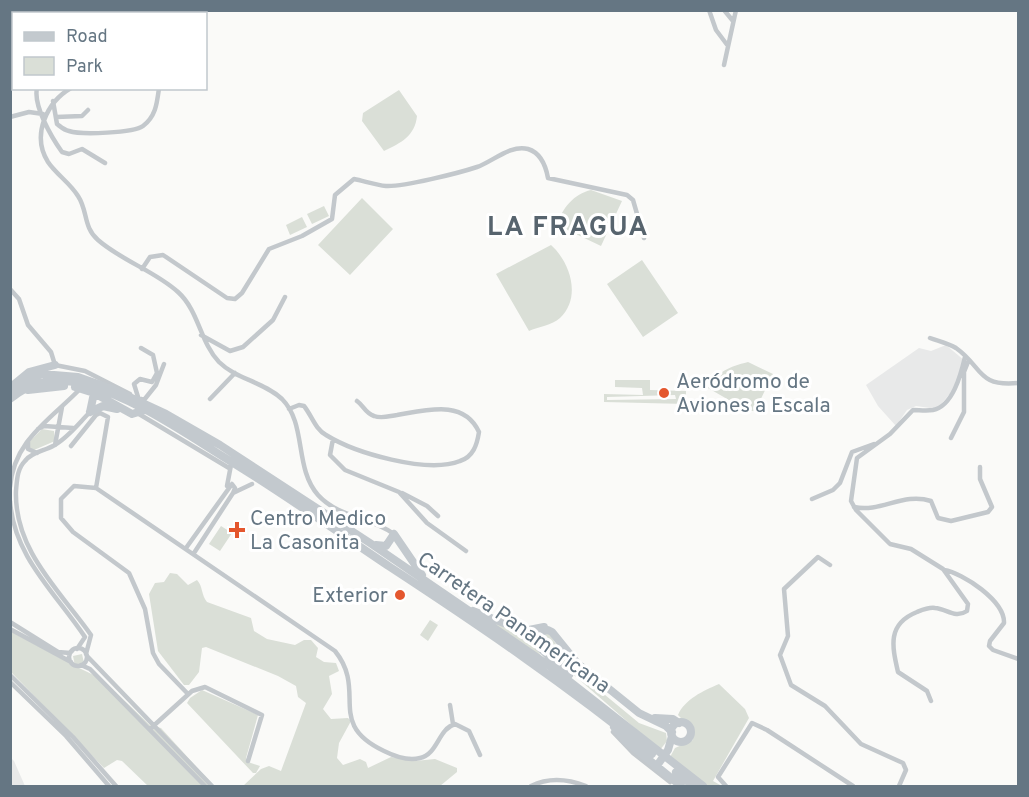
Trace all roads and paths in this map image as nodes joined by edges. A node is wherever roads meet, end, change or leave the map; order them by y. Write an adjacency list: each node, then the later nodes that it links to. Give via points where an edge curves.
1 (709, 10): 5 (street, via 716,30)
2 (724, 10): 4 (street)
3 (736, 10): 4 (street)
4 (733, 21): 5 (street)
5 (728, 46): 6 (street)
6 (724, 65)
7 (37, 90): 12 (street)
8 (68, 90): 10 (street)
9 (159, 90): 14 (street, via 157,109 137,129 78,133 62,128)
10 (53, 101): 12 (street); 14 (street)
11 (88, 110): 14 (street, via 82,116)
12 (43, 115): 13 (street, via 20,113); 15 (street, via 62,152 69,154 82,149); 17 (street, via 46,159 78,195 87,227 104,245)
13 (10, 117)
14 (56, 117)
15 (105, 163)
16 (645, 238): 17 (street, via 633,200 627,195 548,178 537,154 519,148 477,167 410,182 385,186 354,179 336,195 332,219 269,249 235,298 227,298 163,255 150,257)
17 (142, 269): 20 (street, via 185,299)
18 (10, 289): 25 (street, via 19,299 28,325 51,352)
19 (285, 297): 20 (street, via 273,320 243,347 230,351)
20 (201, 335): 26 (street, via 218,360)
21 (930, 338): 23 (street, via 956,348)
22 (141, 348): 29 (street, via 151,352 157,373 152,382 140,379)
23 (967, 359): 28 (street, via 995,383); 46 (street, via 964,412); 48 (street, via 957,384 940,406 935,410 913,410)
24 (164, 364): 34 (street, via 156,385)
25 (55, 365): 27 (street); 30 (main road, via 29,372)
26 (236, 373): 35 (street); 38 (street, via 273,393)
27 (93, 376): 31 (street); 37 (street)
28 (1018, 383)
29 (134, 384): 31 (street); 34 (street)
30 (10, 389): 41 (main road, Carretera Panamericana, via 42,375 71,376 112,389)
31 (125, 391): 34 (street)
32 (94, 393): 33 (main road, via 75,387 38,388); 39 (main road); 40 (main road)
33 (10, 399): 40 (main road, Carretera Panamericana, via 37,382 69,382 94,387)
34 (141, 399): 41 (main road)
35 (210, 399)
36 (357, 401): 47 (street, via 366,412 381,417 463,412 479,432 476,448 461,461 402,462)
37 (62, 407): 42 (street); 44 (street)
38 (289, 409): 47 (street, via 304,406 314,424); 67 (street, via 304,468 318,496 338,510 382,525)
39 (90, 411): 40 (main road, via 112,406); 43 (street)
40 (139, 413): 52 (main road, Carretera Panamericana)
41 (166, 414): 68 (main road, Carretera Panamericana)
42 (58, 428): 43 (street); 44 (street, via 44,426); 49 (street)
43 (73, 428): 49 (street)
44 (35, 430): 45 (street)
45 (30, 436): 51 (street, via 27,449); 56 (street, via 14,464)
46 (951, 438)
47 (333, 439): 59 (street, via 330,455 339,467)
48 (876, 443): 61 (street, via 852,452 840,483); 63 (street, via 857,458 851,501)
49 (54, 446): 51 (street)
50 (71, 446): 57 (street, via 96,415 108,417)
51 (37, 453): 79 (street, via 24,461 18,472 19,526 51,584 91,635)
52 (231, 465): 54 (main road, Carretera Panamericana); 58 (street)
53 (980, 467): 63 (street, via 980,479 992,507 988,512 945,522 938,518 929,500 893,501 871,509)
54 (267, 483): 55 (main road); 89 (main road, Carretera Panamericana)
55 (252, 484): 60 (street)
56 (10, 487)
57 (96, 488): 69 (street); 86 (street, via 74,486 66,492 59,509 61,518 73,532 129,573 146,609 153,653)
58 (226, 490): 60 (street, via 232,484); 64 (street)
59 (399, 492): 65 (street); 70 (street, via 427,523)
60 (233, 493): 66 (street)
61 (812, 499)
62 (10, 501): 78 (street, via 23,549 46,587 85,637)
63 (854, 507): 73 (street, via 885,541 912,549)
64 (210, 514): 66 (street); 69 (street)
65 (438, 516)
66 (217, 518): 71 (street)
67 (394, 534): 68 (main road, via 386,546); 74 (main road, via 414,567)
68 (370, 543): 74 (main road, Carretera Panamericana)
69 (186, 548): 71 (street)
70 (466, 551)
71 (194, 553): 92 (street, via 335,651 349,676 352,724 369,744 395,756 422,758)
72 (830, 565): 113 (street, via 818,557 784,589 788,636 780,655 790,685 825,706 861,744 903,763 906,770)
73 (943, 569): 80 (street, via 962,577 998,604 1004,623 989,646); 87 (street, via 968,604 967,611 960,614 935,608 923,610 900,621 894,630 898,672 927,691)
74 (443, 594): 77 (main road, via 476,613 524,630 554,628); 89 (main road, Carretera Panamericana)
75 (10, 622): 78 (street, via 58,652)
76 (10, 629): 81 (street)
77 (562, 644): 89 (main road, via 548,630 538,633 536,640 541,650); 90 (main road, via 577,663)
78 (74, 650): 79 (street); 81 (street)
79 (87, 655): 82 (street); 85 (street)
80 (1018, 658)
81 (71, 662): 82 (street)
82 (81, 665): 85 (street)
83 (10, 675): 102 (street)
84 (10, 682): 101 (street, via 66,736)
85 (106, 682): 93 (street)
86 (188, 694): 93 (street); 98 (street, via 205,687 261,713 263,718)
87 (931, 701)
88 (450, 705): 92 (street)
89 (608, 714): 99 (main road, via 618,732); 107 (street, via 611,729 623,744); 109 (main road, Carretera Panamericana); 110 (main road, Carretera Panamericana)
90 (647, 717): 91 (main road); 94 (main road, via 666,726)
91 (679, 723): 94 (main road); 95 (main road, via 691,729 689,738)
92 (453, 724): 97 (street, via 469,731)
93 (152, 727): 103 (street); 104 (street)
94 (672, 734): 95 (main road); 96 (main road)
95 (682, 742): 96 (main road)
96 (668, 750): 99 (main road)
97 (480, 755)
98 (248, 761)
99 (656, 767): 108 (main road)
100 (571, 783): 105 (street, via 540,782); 106 (street)
101 (109, 786)
102 (116, 786)
103 (205, 786)
104 (212, 786)
105 (531, 786)
106 (586, 786)
107 (676, 786)
108 (681, 786)
109 (693, 786)
110 (703, 786)
111 (726, 786): 112 (street, via 718,777 752,723)
112 (853, 786)
113 (899, 786)

